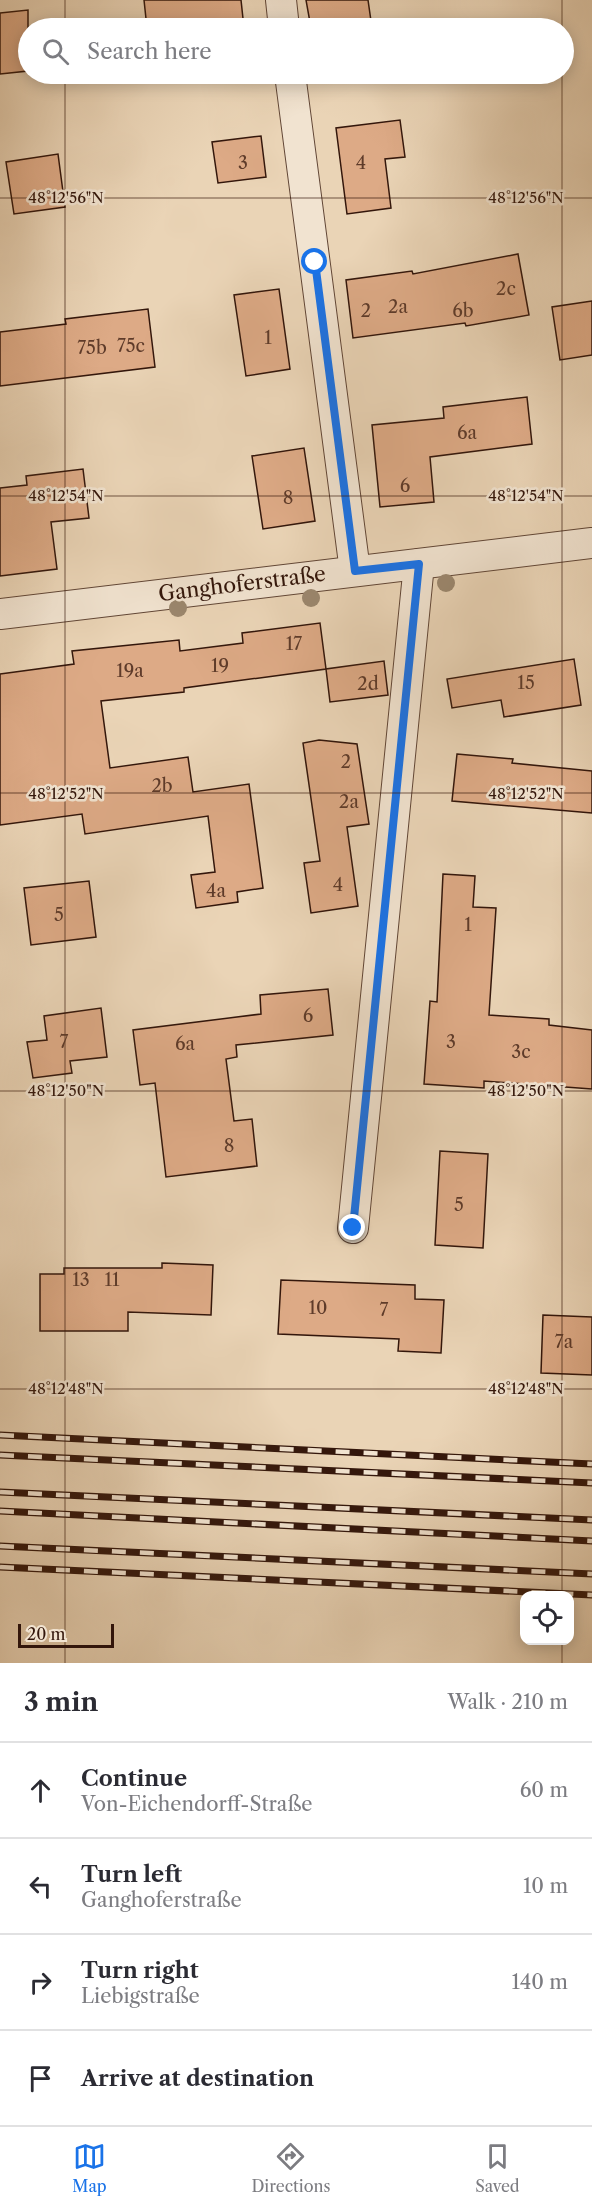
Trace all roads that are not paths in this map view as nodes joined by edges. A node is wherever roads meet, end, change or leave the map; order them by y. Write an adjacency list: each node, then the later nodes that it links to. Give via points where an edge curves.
1 (281, 0): 2 (street)
2 (283, 18)
3 (291, 84): 6 (street)
4 (592, 543): 5 (street, Ganghoferstraße)
5 (419, 564): 6 (street, Ganghoferstraße); 8 (street)
6 (355, 571): 7 (street, Ganghoferstraße)
7 (0, 614)
8 (353, 1228)

